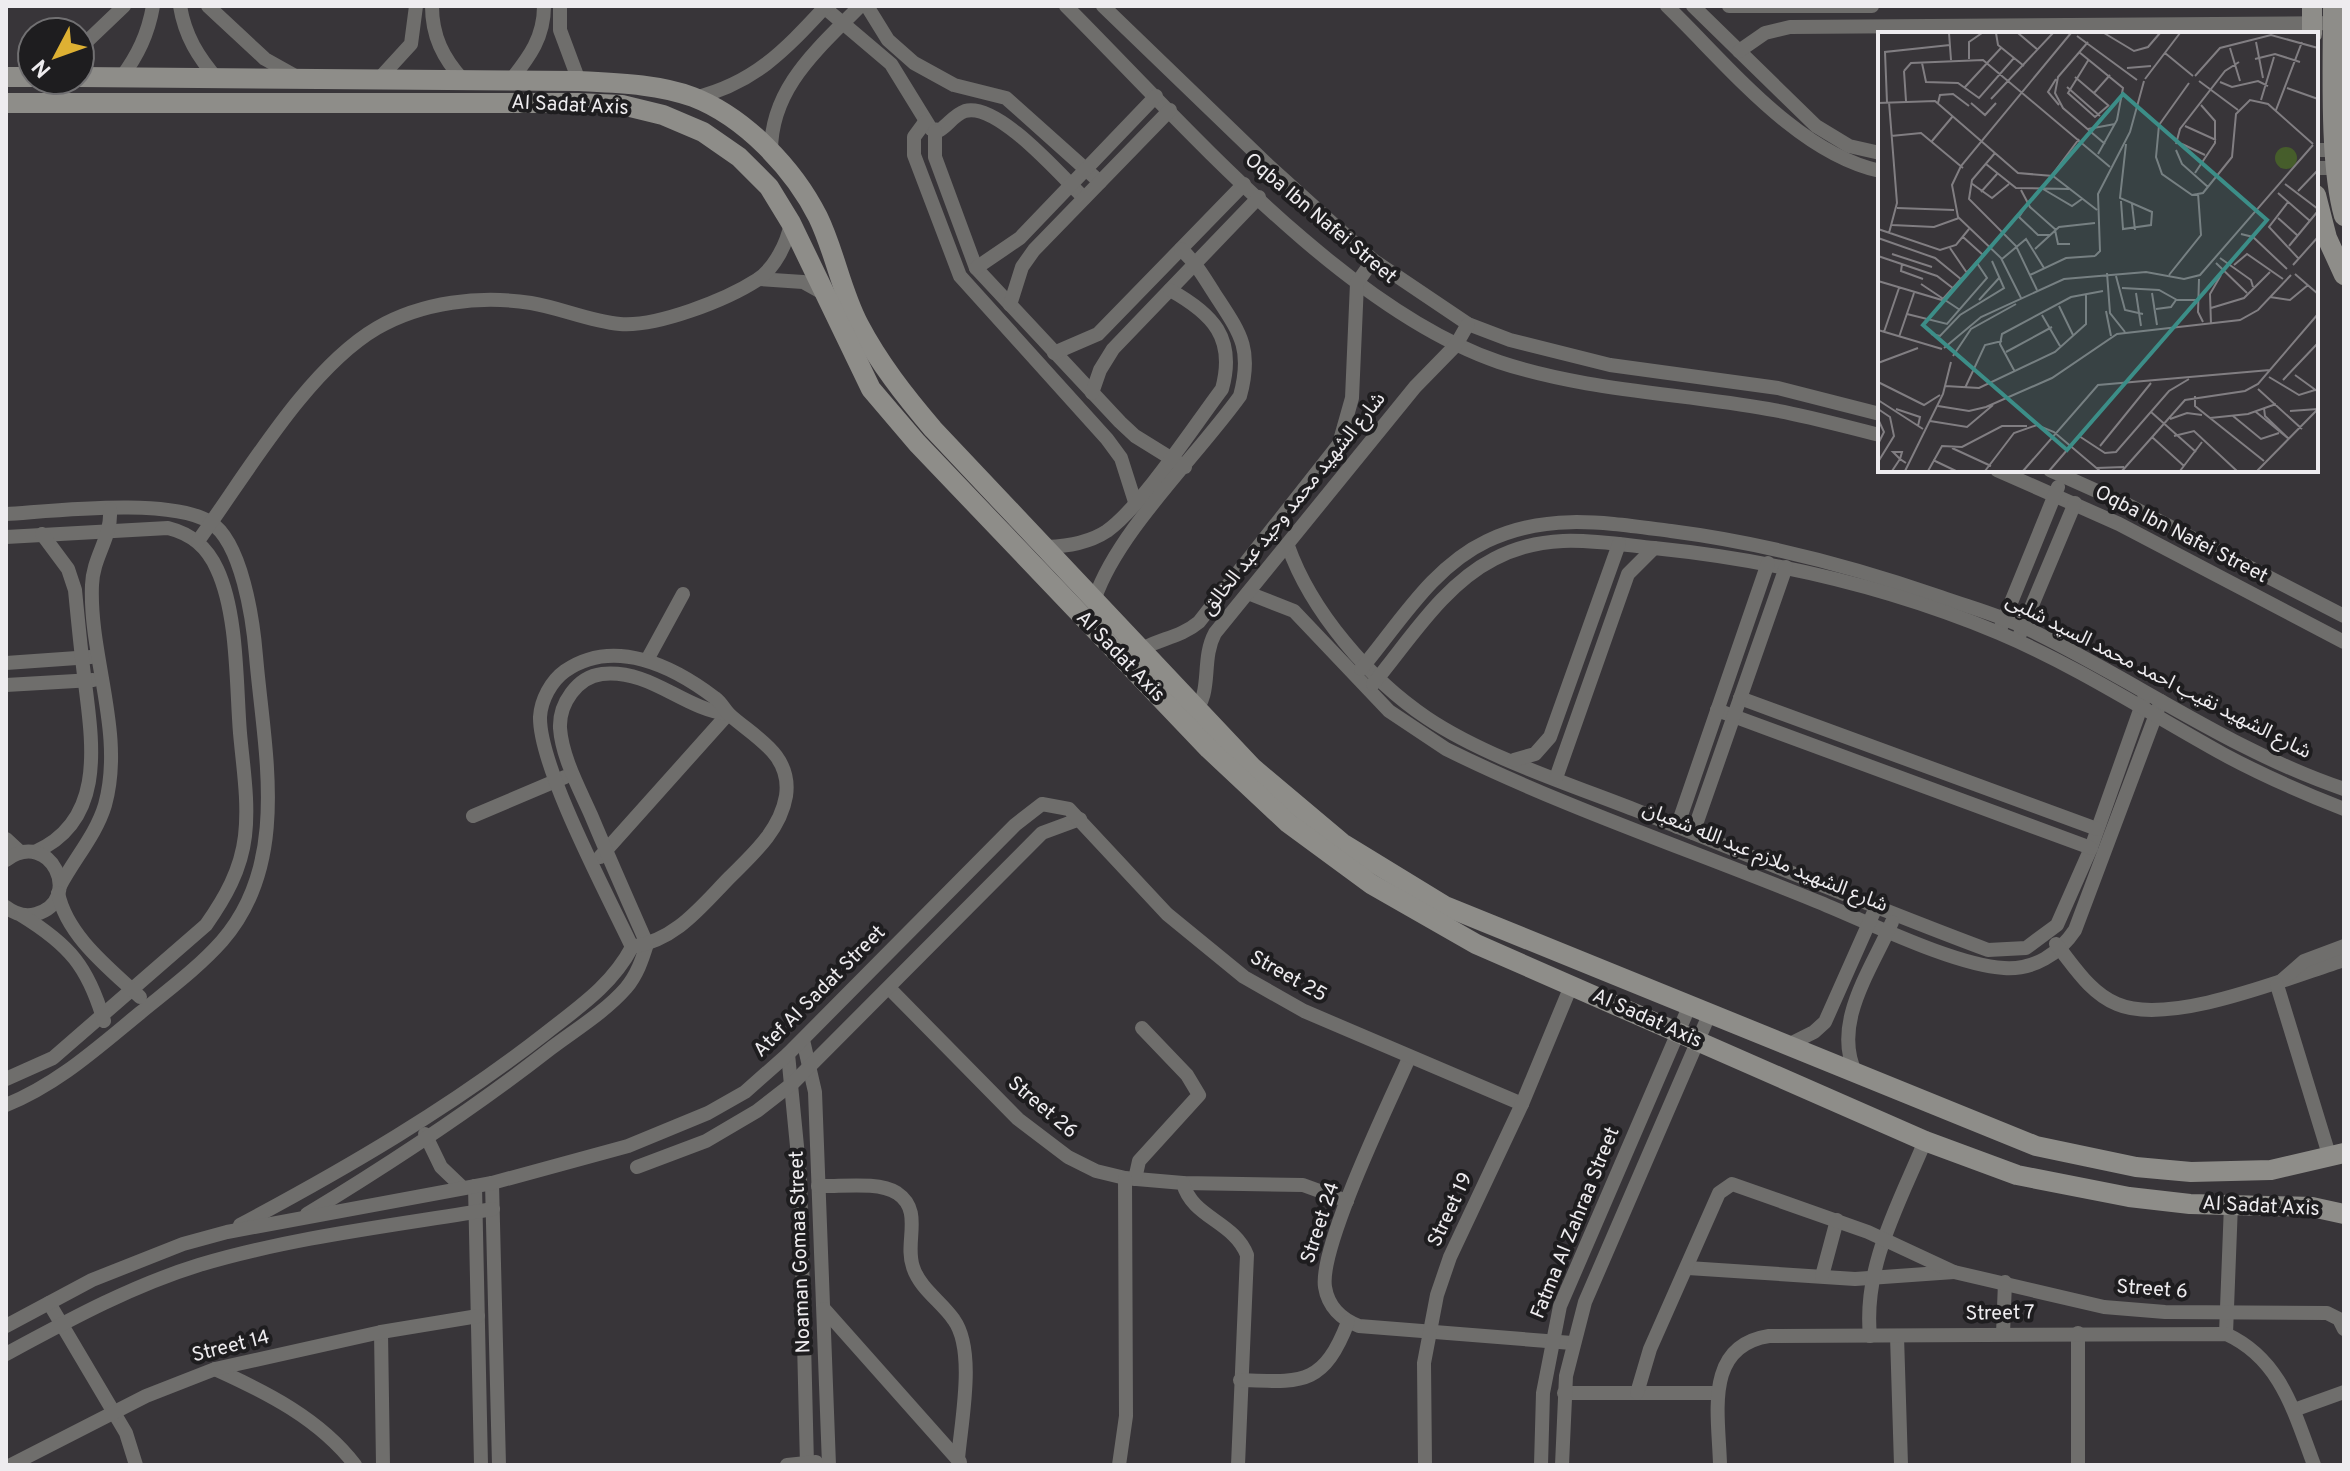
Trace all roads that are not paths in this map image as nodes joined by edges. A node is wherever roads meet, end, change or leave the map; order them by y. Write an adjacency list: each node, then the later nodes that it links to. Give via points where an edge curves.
1 (124, 6): 21 (street)
2 (153, 6): 24 (street, via 149,29)
3 (180, 6): 25 (street, via 197,56)
4 (208, 6): 27 (street, via 265,59)
5 (416, 6): 28 (street, via 411,44)
6 (432, 6): 29 (street, via 439,44)
7 (544, 6): 30 (street, via 544,28)
8 (560, 6): 32 (street, via 560,30)
9 (860, 6): 20 (street)
10 (867, 6): 33 (street, via 888,40 914,63)
11 (1066, 6): 34 (street, Oqba Ibn Nafei Street)
12 (1103, 6): 56 (street, Oqba Ibn Nafei Street)
13 (1667, 6): 46 (street, via 1805,139 1840,159)
14 (1693, 6): 22 (street)
15 (1729, 6): 16 (street)
16 (1872, 6)
17 (826, 7): 20 (street); 35 (street, via 777,59 747,78)
18 (2337, 17): 19 (street); 43 (street)
19 (2312, 21): 22 (street, via 1790,27 1765,33)
20 (842, 24): 40 (street, via 891,64); 41 (street, via 778,102)
21 (96, 33)
22 (1739, 51): 42 (street, via 1816,126 1849,146)
23 (96, 77): 24 (street, Al Sadat Axis)
24 (121, 78): 25 (street, Al Sadat Axis)
25 (218, 80): 26 (street, Al Sadat Axis)
26 (259, 80): 27 (street, Al Sadat Axis); 37 (street)
27 (303, 80): 28 (street, Al Sadat Axis)
28 (378, 80): 29 (street, Al Sadat Axis)
29 (463, 80): 30 (street, Al Sadat Axis)
30 (511, 80): 32 (street, Al Sadat Axis)
31 (16, 81): 36 (street)
32 (579, 81): 35 (street, Al Sadat Axis, via 641,86)
33 (970, 91): 39 (street); 45 (street, via 992,92 1018,106)
34 (1156, 96): 38 (street, Oqba Ibn Nafei Street); 45 (street)
35 (694, 98): 41 (street, Al Sadat Axis, via 722,113)
36 (10, 103): 37 (street, Al Sadat Axis)
37 (260, 103): 54 (street, Al Sadat Axis, via 622,105 703,132 739,157 769,187)
38 (1170, 110): 47 (street); 48 (street, Oqba Ibn Nafei Street)
39 (967, 111): 40 (street); 49 (street, via 1005,123)
40 (930, 126): 58 (street, via 935,157); 76 (street, via 914,137 914,155 960,276 1107,439 1121,458)
41 (771, 153): 89 (street, Al Sadat Axis, via 818,217 857,323 879,360 933,429)
42 (1878, 153)
43 (2336, 157): 44 (street); 53 (street)
44 (2318, 167)
45 (1086, 169): 47 (street); 49 (street)
46 (1878, 170)
47 (1100, 182): 51 (street)
48 (1244, 184): 50 (street, Oqba Ibn Nafei Street); 55 (street)
49 (1070, 185): 51 (street); 58 (street, via 1020,238)
50 (1259, 197): 57 (street); 61 (street, Oqba Ibn Nafei Street)
51 (1084, 198): 64 (street, via 1022,267)
52 (2318, 203): 59 (street)
53 (2344, 216)
54 (791, 223): 60 (street, via 782,248); 63 (street, Al Sadat Axis)
55 (1181, 249): 57 (street); 67 (street, via 1098,334)
56 (1373, 260): 61 (street); 65 (street, Oqba Ibn Nafei Street)
57 (1196, 263): 62 (street); 72 (street, via 1244,340 1247,368 1240,396)
58 (976, 268): 64 (street)
59 (2344, 275)
60 (759, 279): 63 (street, via 803,282); 81 (street, via 659,322 621,324 531,303 478,300 426,308 378,327 327,368)
61 (1357, 283): 66 (street, Oqba Ibn Nafei Street); 101 (street, شارع الشهيد محمد وحيد عبد الخالق, via 1352,398 1339,444 1199,622)
62 (1170, 290): 68 (street, via 1113,349); 71 (street, via 1218,327 1228,368 1222,389)
63 (821, 292): 101 (street, Al Sadat Axis, via 871,389 917,443)
64 (1010, 305): 67 (street)
65 (1468, 324): 66 (street, شارع الشهيد محمد وحيد عبد الخالق); 69 (street, Oqba Ibn Nafei Street, via 1571,356 1778,388)
66 (1456, 345): 70 (street, Oqba Ibn Nafei Street, via 1561,379 1769,409); 88 (street, شارع الشهيد محمد وحيد عبد الخالق, via 1415,387)
67 (1054, 353): 68 (street)
68 (1092, 393): 71 (street, via 1135,436)
69 (1878, 413)
70 (1878, 435)
71 (1171, 456): 72 (street); 76 (street)
72 (1185, 467): 95 (street, via 1110,562)
73 (2002, 472): 75 (street, Oqba Ibn Nafei Street)
74 (2057, 473): 75 (street); 78 (street, Oqba Ibn Nafei Street)
75 (2055, 495): 77 (street, Oqba Ibn Nafei Street); 97 (street)
76 (1135, 502): 89 (street, via 1109,530 1090,540)
77 (2075, 503): 82 (street, Oqba Ibn Nafei Street); 98 (street)
78 (2128, 505): 82 (street); 96 (street, Oqba Ibn Nafei Street)
79 (110, 509): 80 (street); 81 (street, via 172,511); 83 (street)
80 (6, 514)
81 (212, 523): 86 (street); 154 (street, via 237,561 255,639 267,843 258,878 223,940)
82 (2119, 524): 100 (street, Oqba Ibn Nafei Street)
83 (111, 529): 84 (street); 86 (street, via 168,528); 102 (street, via 92,586)
84 (42, 534): 85 (street); 103 (street, via 68,569 75,590)
85 (6, 537)
86 (198, 541): 153 (street, via 218,571 233,644 245,837 229,888 206,925)
87 (1619, 544): 90 (street, شارع الشهيد نقيب احمد محمد السيد شلبى); 108 (street, شارع الشهيد نقيب احمد محمد السيد شلبى, via 1550,541 1494,559 1446,596); 121 (street, via 1550,737 1535,754)
88 (1288, 546): 93 (street, شارع الشهيد محمد وحيد عبد الخالق); 106 (street, شارع الشهيد ملازم عبد الله شعبان, via 1309,596)
89 (1047, 547): 95 (street, Al Sadat Axis)
90 (1654, 548): 91 (street, شارع الشهيد نقيب احمد محمد السيد شلبى); 123 (street, via 1628,574)
91 (1768, 563): 92 (street, شارع الشهيد نقيب احمد محمد السيد شلبى); 117 (street)
92 (1786, 567): 97 (street, شارع الشهيد نقيب احمد محمد السيد شلبى); 113 (street)
93 (1248, 593): 107 (street, شارع الشهيد ملازم عبد الله شعبان, via 1294,611); 115 (street, شارع الشهيد محمد وحيد عبد الخالق, via 1211,640)
94 (683, 594): 104 (street)
95 (1095, 598): 101 (street, Al Sadat Axis)
96 (2344, 616)
97 (2001, 626): 98 (street, شارع الشهيد نقيب احمد محمد السيد شلبى); 99 (street, شارع الشهيد نقيب احمد محمد السيد شلبى); 106 (street, شارع الشهيد نقيب احمد محمد السيد شلبى, via 1842,564 1769,545 1591,521 1547,522 1503,533 1448,566)
98 (2023, 626): 99 (street); 114 (street, شارع الشهيد نقيب احمد محمد السيد شلبى)
99 (2017, 642): 114 (street, شارع الشهيد نقيب احمد محمد السيد شلبى)
100 (2344, 642)
101 (1132, 655): 115 (street, Al Sadat Axis); 120 (street, Al Sadat Axis)
102 (100, 657): 103 (street); 109 (street)
103 (82, 658): 105 (street); 110 (street)
104 (647, 660): 118 (street, via 718,700); 124 (street, via 598,656 559,675 540,713 541,735)
105 (6, 663)
106 (1366, 663): 107 (street, شارع الشهيد نقيب احمد محمد السيد شلبى); 108 (street, شارع الشهيد ملازم عبد الله شعبان)
107 (1355, 676): 112 (street, شارع الشهيد ملازم عبد الله شعبان)
108 (1378, 677): 112 (street, شارع الشهيد نقيب احمد محمد السيد شلبى); 121 (street, شارع الشهيد ملازم عبد الله شعبان, via 1426,718)
109 (102, 680): 110 (street); 138 (street, via 109,741 105,804)
110 (85, 681): 111 (street); 135 (street, via 94,743 86,793 67,832)
111 (6, 685)
112 (1367, 690): 142 (street, شارع الشهيد ملازم عبد الله شعبان, via 1417,732 1473,762)
113 (1740, 698): 119 (street); 130 (street)
114 (2143, 700): 116 (street, شارع الشهيد نقيب احمد محمد السيد شلبى); 130 (street)
115 (1199, 708): 120 (street); 155 (street, Al Sadat Axis, via 1301,812 1383,871 1480,922)
116 (2158, 708): 125 (street, شارع الشهيد نقيب احمد محمد السيد شلبى); 126 (street, شارع الشهيد نقيب احمد محمد السيد شلبى, via 2225,755); 148 (street, via 2080,919)
117 (1717, 710): 119 (street); 129 (street)
118 (728, 714): 122 (street, via 710,712 650,681 598,675 576,688 562,711 560,729); 134 (street); 145 (street, via 766,742 782,766 786,794 778,821 685,923)
119 (1734, 716): 131 (street); 133 (street)
120 (1183, 724): 151 (street, Al Sadat Axis, via 1288,823 1351,870 1433,922)
121 (1514, 760): 123 (street, شارع الشهيد ملازم عبد الله شعبان)
122 (573, 773): 124 (street); 134 (street)
123 (1556, 778): 129 (street, شارع الشهيد ملازم عبد الله شعبان)
124 (556, 780): 127 (street); 137 (street)
125 (2344, 789)
126 (2344, 809)
127 (473, 816)
128 (1080, 819): 152 (street, via 1042,833); 160 (street, Atef Al Sadat Street, via 1056,804 1042,804 1030,812); 164 (street, Street 25, via 1167,914 1217,958 1304,1011)
129 (1677, 827): 131 (street, شارع الشهيد ملازم عبد الله شعبان)
130 (2097, 829): 133 (street)
131 (1693, 833): 139 (street, شارع الشهيد ملازم عبد الله شعبان)
132 (6, 839): 135 (street)
133 (2091, 848): 144 (street, via 2064,912)
134 (606, 851): 137 (street); 145 (street)
135 (27, 852): 136 (street); 138 (street, via 53,864)
136 (6, 860)
137 (594, 864): 147 (street)
138 (59, 889): 141 (street, via 44,911); 153 (street, via 62,913)
139 (1876, 906): 140 (street, شارع الشهيد ملازم عبد الله شعبان); 142 (street)
140 (1895, 913): 143 (street); 144 (street, شارع الشهيد ملازم عبد الله شعبان, via 1999,952 2026,948)
141 (13, 914): 156 (street, via 60,942 87,973)
142 (1870, 922): 143 (street, شارع الشهيد ملازم عبد الله شعبان); 162 (street, via 1825,1022)
143 (1888, 930): 148 (street, شارع الشهيد ملازم عبد الله شعبان, via 1975,963 2004,968 2034,964); 166 (street, via 1849,1019 1846,1047)
144 (2048, 935): 148 (street)
145 (647, 944): 147 (street); 174 (street, via 633,978 608,1004)
146 (2344, 946): 150 (street, via 2304,961)
147 (632, 947): 173 (street, via 596,994)
148 (2060, 949): 150 (street, via 2100,995 2137,1010)
149 (2344, 960): 150 (street)
150 (2277, 985): 176 (street)
151 (1571, 986): 158 (street, Al Sadat Axis); 170 (street, Street 19)
152 (889, 988): 165 (street); 178 (street, Street 26, via 1042,1140 1096,1171)
153 (133, 990): 154 (street); 156 (street)
154 (149, 1005): 159 (street)
155 (1699, 1011): 158 (street, Fatma Al Zahraa Street); 161 (street, Fatma Al Zahraa Street); 162 (street, Al Sadat Axis)
156 (102, 1016): 159 (street); 167 (street, via 53,1058)
157 (1142, 1028): 178 (street, via 1199,1095 1139,1161)
158 (1677, 1032): 161 (street, Al Sadat Axis); 212 (street, Fatma Al Zahraa Street, via 1566,1292)
159 (109, 1038): 171 (street, via 65,1074)
160 (803, 1040): 163 (street, Atef Al Sadat Street); 165 (street, Noaman Gomaa Street)
161 (1697, 1041): 175 (street, Al Sadat Axis); 213 (street, Fatma Al Zahraa Street, via 1590,1287)
162 (1786, 1046): 166 (street, Al Sadat Axis)
163 (788, 1054): 168 (street, Noaman Gomaa Street); 169 (street, Atef Al Sadat Street)
164 (1409, 1058): 170 (street, Street 25); 183 (street, Street 24)
165 (811, 1065): 168 (street); 181 (street, Noaman Gomaa Street)
166 (1856, 1074): 176 (street, Al Sadat Axis, via 2036,1146 2090,1160 2233,1173)
167 (6, 1079)
168 (793, 1083): 172 (street); 225 (street, Noaman Gomaa Street)
169 (745, 1092): 172 (street); 179 (street, Atef Al Sadat Street, via 642,1141)
170 (1522, 1104): 205 (street, Street 19, via 1450,1257)
171 (6, 1105)
172 (757, 1111): 177 (street, via 706,1141)
173 (418, 1124): 174 (street); 190 (street)
174 (428, 1139): 182 (street, via 441,1167); 188 (street)
175 (1925, 1141): 184 (street, Al Sadat Axis, via 2048,1184 2129,1197); 191 (street)
176 (2337, 1156)
177 (637, 1167)
178 (1130, 1179): 180 (street, Street 26); 233 (street, via 1126,1416)
179 (492, 1183): 182 (street, Atef Al Sadat Street); 185 (street)
180 (1183, 1183): 183 (street, Street 26, via 1303,1185); 216 (street, via 1191,1202 1234,1232 1247,1255)
181 (818, 1186): 198 (street, Noaman Gomaa Street); 224 (street, via 887,1188 907,1204 912,1216 912,1266 963,1339)
182 (469, 1187): 186 (street); 188 (street, Atef Al Sadat Street)
183 (1347, 1201): 201 (street, Street 24, via 1324,1276 1333,1307)
184 (2231, 1204): 187 (street, Al Sadat Axis, via 2312,1207); 199 (street)
185 (493, 1209): 186 (street); 231 (street)
186 (476, 1212): 200 (street); 202 (street, via 249,1252 201,1265)
187 (2344, 1214)
188 (296, 1220): 190 (street, Atef Al Sadat Street)
189 (1837, 1220): 191 (street, Street 6); 192 (street, Street 6, via 1732,1184 1719,1193); 194 (street)
190 (227, 1232): 197 (street, Atef Al Sadat Street, via 137,1260)
191 (1884, 1240): 193 (street, Street 6); 195 (street)
192 (1688, 1268): 194 (street, Street 6); 219 (street, Street 6, via 1650,1349)
193 (1954, 1272): 195 (street, Street 6); 196 (street, Street 6)
194 (1822, 1276): 195 (street, Street 6)
195 (1871, 1279): 210 (street)
196 (2005, 1282): 199 (street, Street 6, via 2104,1307); 208 (street)
197 (49, 1303): 202 (street); 203 (street, Atef Al Sadat Street)
198 (824, 1309): 223 (street, Noaman Gomaa Street); 224 (street)
199 (2226, 1311): 204 (street, Street 6, via 2327,1313); 209 (street)
200 (478, 1316): 206 (street, Street 14); 230 (street)
201 (1348, 1322): 205 (street); 216 (street, via 1337,1345 1310,1377 1298,1382)
202 (62, 1323): 214 (street); 222 (street)
203 (6, 1326)
204 (2344, 1329)
205 (1428, 1330): 212 (street); 235 (street, Street 19)
206 (381, 1332): 215 (street, Street 14); 229 (street)
207 (2078, 1333): 208 (street, Street 7); 209 (street, Street 7); 240 (street)
208 (2003, 1334): 211 (street, Street 7)
209 (2226, 1334): 221 (street, via 2267,1362)
210 (1870, 1336): 211 (street, Street 7); 220 (street, Street 7, via 1769,1336 1749,1341 1725,1362)
211 (1897, 1336): 239 (street)
212 (1551, 1342): 213 (street); 236 (street, Fatma Al Zahraa Street)
213 (1572, 1343): 218 (street, Fatma Al Zahraa Street)
214 (6, 1354)
215 (215, 1369): 222 (street, Street 14); 228 (street, via 265,1391 311,1422)
216 (1240, 1380): 234 (street)
217 (2344, 1392): 221 (street)
218 (1564, 1393): 219 (street); 237 (street, Fatma Al Zahraa Street)
219 (1637, 1393): 220 (street)
220 (1718, 1393): 238 (street, Street 7)
221 (2294, 1410): 241 (street)
222 (114, 1412): 226 (street, Street 14); 227 (street)
223 (828, 1462): 225 (street)
224 (961, 1462)
225 (807, 1464): 232 (street)
226 (11, 1465)
227 (136, 1465)
228 (355, 1465)
229 (383, 1465)
230 (481, 1465)
231 (499, 1465)
232 (787, 1465)
233 (1119, 1465)
234 (1238, 1465)
235 (1425, 1465)
236 (1541, 1465)
237 (1562, 1465)
238 (1720, 1465)
239 (1901, 1465)
240 (2078, 1465)
241 (2314, 1465)

